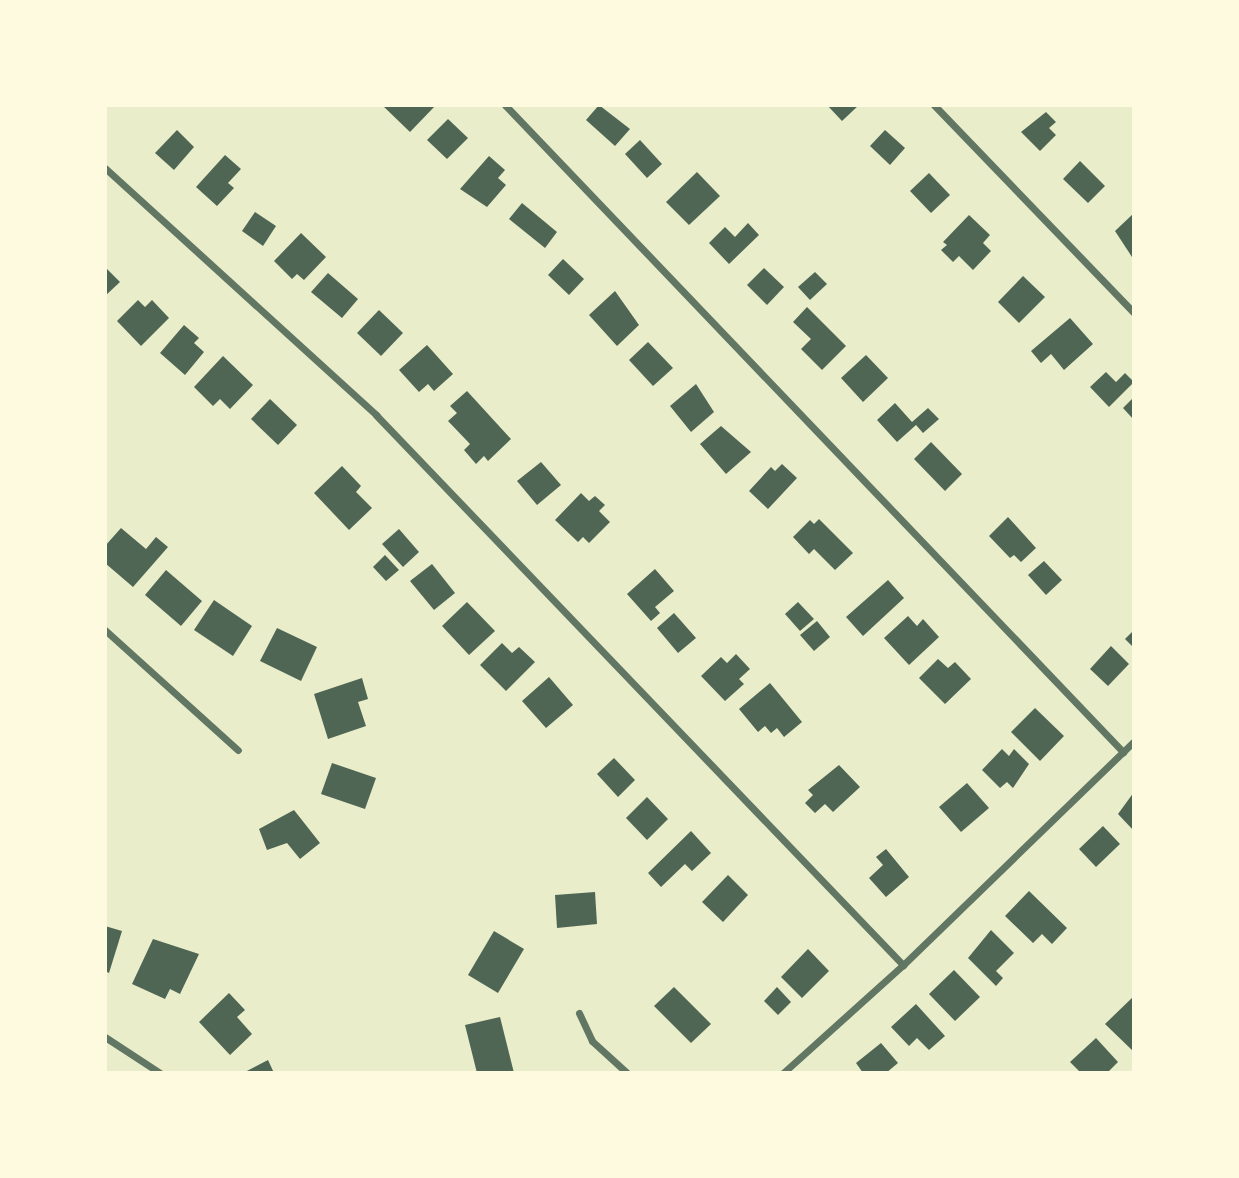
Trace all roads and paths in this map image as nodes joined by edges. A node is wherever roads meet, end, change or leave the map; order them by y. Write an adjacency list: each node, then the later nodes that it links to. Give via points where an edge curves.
1 (505, 105): 8 (street)
2 (934, 105): 4 (street)
3 (105, 168): 9 (street, via 376,415)
4 (1134, 313)
5 (105, 630): 7 (street)
6 (1134, 741): 8 (street)
7 (237, 750)
8 (1123, 752): 9 (street)
9 (903, 965): 14 (street)
10 (579, 1013): 13 (street, via 592,1041)
11 (105, 1037): 12 (street)
12 (160, 1073)
13 (627, 1073)
14 (783, 1073)

